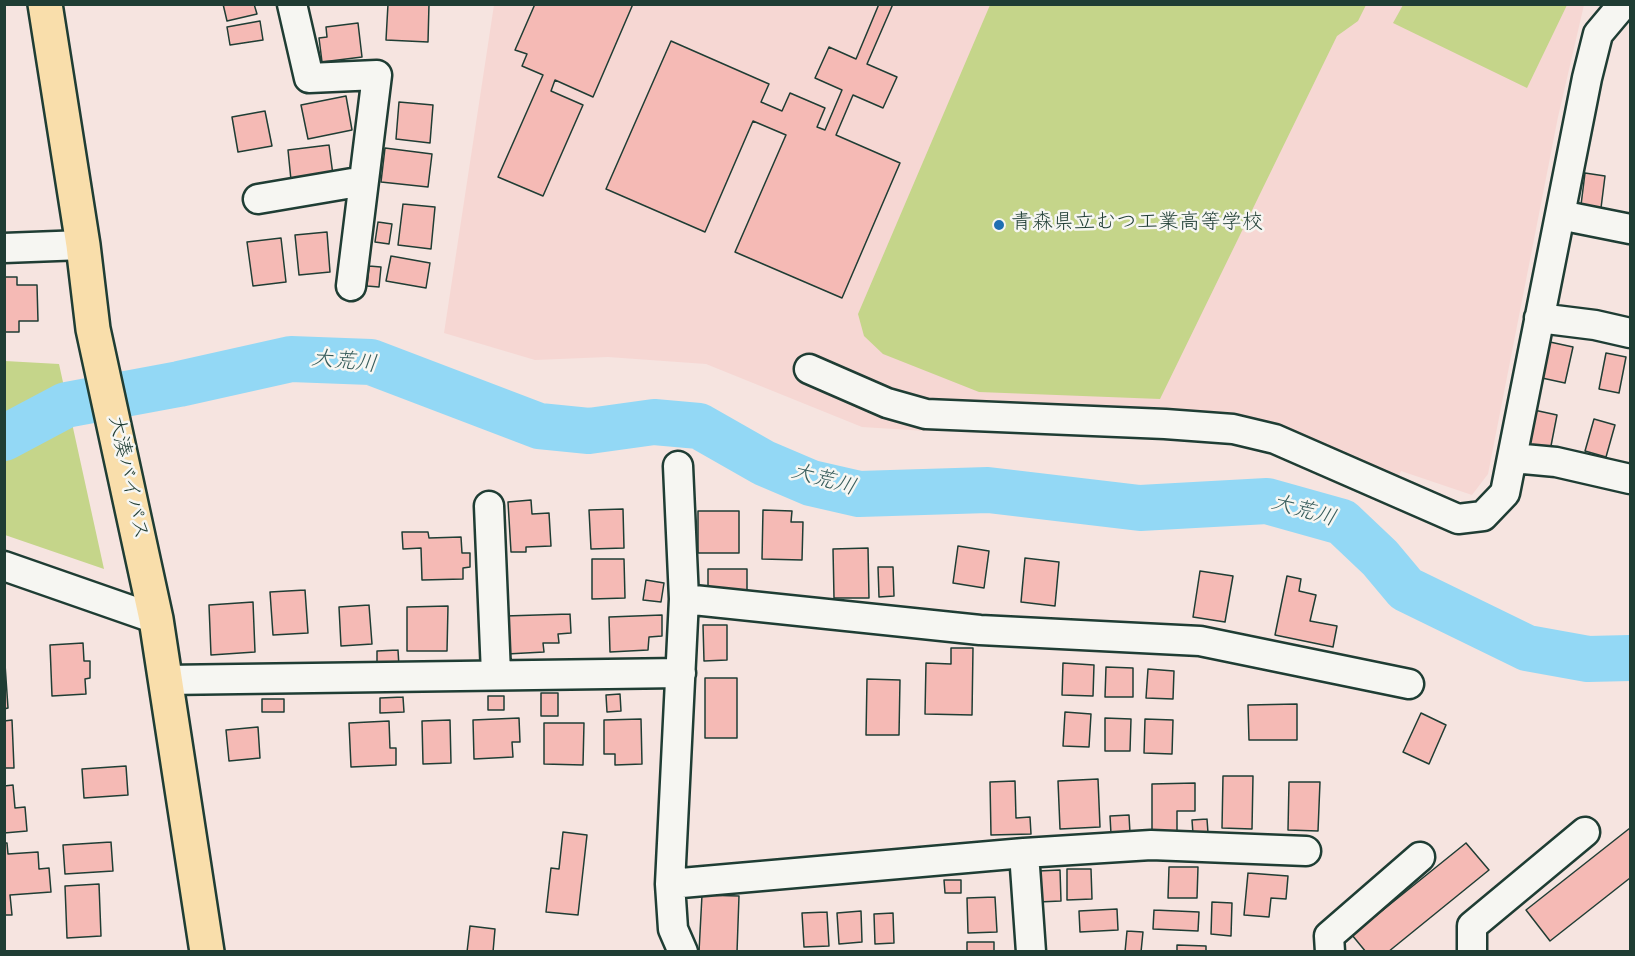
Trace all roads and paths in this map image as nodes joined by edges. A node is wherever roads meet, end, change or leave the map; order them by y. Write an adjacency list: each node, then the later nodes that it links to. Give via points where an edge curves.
1 (45, 4): 8 (highway, 大湊バイパス)
2 (292, 4): 4 (street, via 309,78 377,75)
3 (1622, 13): 6 (street, via 1598,34)
4 (364, 181): 5 (street); 10 (street)
5 (258, 199)
6 (1560, 215): 7 (street); 11 (street)
7 (1630, 229)
8 (83, 245): 9 (street); 20 (highway, 大湊バイパス, via 93,329)
9 (4, 248)
10 (351, 286)
11 (1539, 318): 12 (street); 14 (street)
12 (1630, 333)
13 (809, 369): 14 (street, via 886,403 926,414 1233,429 1275,439 1458,519 1483,516 1505,493)
14 (1513, 458): 16 (street, via 1556,462)
15 (678, 466): 19 (street)
16 (1630, 479)
17 (489, 507): 22 (street)
18 (4, 566): 20 (street)
19 (684, 599): 21 (street); 24 (street, via 980,630 1200,641)
20 (156, 618): 23 (highway, 大湊バイパス)
21 (681, 673): 22 (street); 29 (street)
22 (496, 674): 23 (street)
23 (165, 680): 30 (highway, 大湊バイパス)
24 (1409, 684)
25 (1585, 832): 34 (street, via 1472,926)
26 (1306, 851): 27 (street, via 1151,845)
27 (1024, 853): 29 (street); 32 (street)
28 (1420, 857): 33 (street, via 1329,936)
29 (670, 884): 31 (street, via 673,929)
30 (207, 951)
31 (683, 951)
32 (1031, 951)
33 (1329, 951)
34 (1472, 951)

